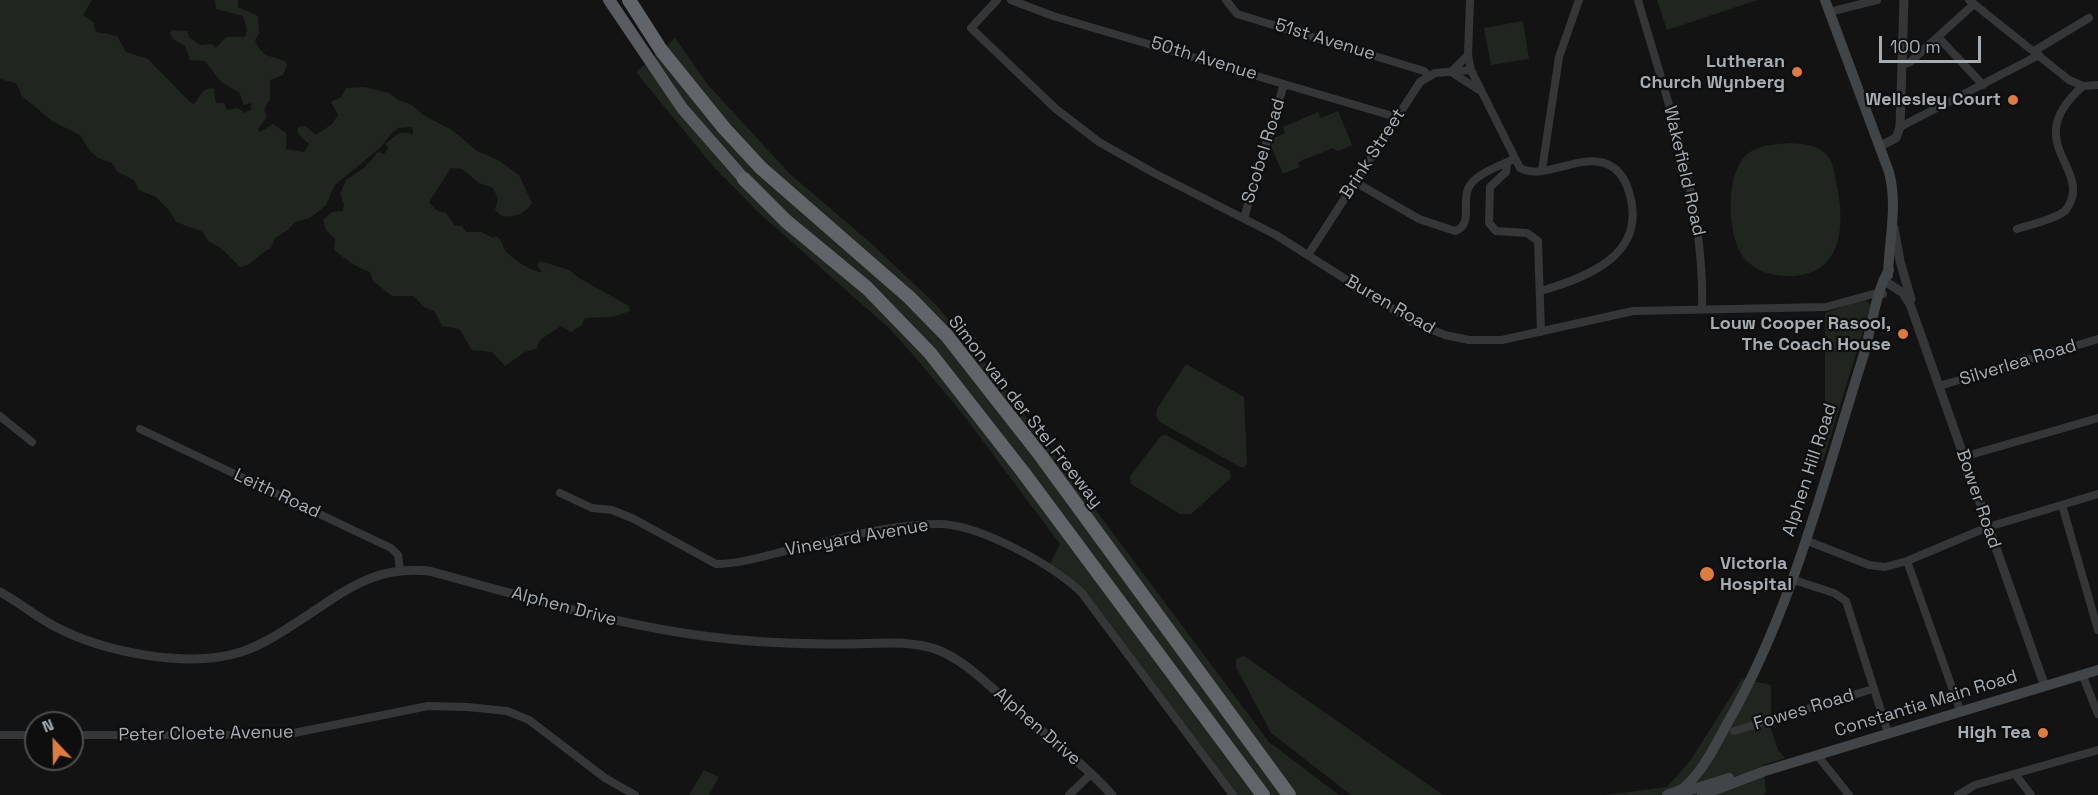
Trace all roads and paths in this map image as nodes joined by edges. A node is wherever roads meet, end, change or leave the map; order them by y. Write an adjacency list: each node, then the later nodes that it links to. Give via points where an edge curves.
1 (609, 0): 32 (highway, Simon van der Stel Freeway, via 682,108)
2 (629, 0): 83 (highway, Simon van der Stel Freeway, via 723,128 761,168 910,298 947,336 1041,456)
3 (997, 0): 34 (street, Buren Road, via 971,28 1056,109 1099,142)
4 (1011, 0): 22 (street, 50th Avenue)
5 (1226, 0): 21 (street, 51st Avenue, via 1237,14 1349,46)
6 (1470, 0): 17 (street)
7 (1579, 0): 31 (street, via 1559,57)
8 (1638, 0): 41 (street, Wakefield Road, via 1677,132 1699,227)
9 (1825, 0): 13 (main road, Alphen Hill Road)
10 (1877, 0): 13 (street)
11 (1904, 0): 18 (street)
12 (1972, 2): 15 (street); 16 (street)
13 (1829, 12): 29 (main road, Alphen Hill Road)
14 (2089, 18): 16 (street)
15 (1939, 38): 18 (street); 23 (street)
16 (2036, 53): 23 (street); 25 (street, via 2069,80)
17 (1468, 55): 19 (street); 20 (street)
18 (1902, 65): 28 (street)
19 (1471, 70): 20 (street); 26 (street)
20 (1451, 72): 21 (street); 26 (street)
21 (1428, 75): 27 (street, Brink Street)
22 (1284, 84): 27 (street, 50th Avenue); 34 (street, Scobel Road)
23 (1983, 85): 28 (street)
24 (2098, 85): 25 (street)
25 (2084, 86): 36 (street, via 2062,110 2057,129 2080,181 2078,195 2062,213)
26 (1479, 90): 30 (street)
27 (1396, 117): 33 (street, Brink Street)
28 (1900, 127): 29 (street, via 1896,138)
29 (1880, 146): 35 (main road, Alphen Hill Road, via 1894,191)
30 (1511, 161): 31 (street, via 1528,172); 33 (street, via 1470,184 1465,222 1455,231 1419,219); 39 (street, via 1506,172 1490,187 1489,223 1496,231 1527,233 1536,238)
31 (1542, 170): 39 (street, via 1598,161 1611,165 1625,181 1634,217 1628,238 1604,265 1583,277)
32 (744, 179): 77 (highway, Simon van der Stel Freeway, via 786,221 867,288 930,353)
33 (1355, 182): 37 (street, Brink Street)
34 (1244, 218): 37 (street, Buren Road)
35 (1894, 224): 38 (main road, Alphen Hill Road); 42 (street, Bower Road)
36 (2017, 230)
37 (1308, 255): 43 (street, Buren Road, via 1402,316 1434,332 1482,340)
38 (1886, 277): 40 (main road, Alphen Hill Road); 42 (street, Bower Road, via 1904,293)
39 (1541, 291): 43 (street)
40 (1880, 297): 41 (street, Buren Road, via 1826,307); 55 (main road, Alphen Hill Road)
41 (1702, 309): 43 (street, Buren Road, via 1633,311)
42 (1913, 313): 45 (street, Bower Road)
43 (1541, 332)
44 (2098, 339): 45 (street, Silverlea Road)
45 (1939, 386): 50 (street, Bower Road)
46 (0, 416): 49 (street)
47 (2098, 418): 50 (street)
48 (140, 429): 57 (street, Leith Road, via 391,548 398,555)
49 (32, 442)
50 (1964, 457): 54 (street, Bower Road)
51 (560, 493): 82 (street, Vineyard Avenue, via 592,508 612,510 634,519 716,564 890,529 938,524 952,525 1015,547 1062,574 1081,592)
52 (2098, 494): 53 (street)
53 (2062, 505): 54 (street); 60 (street)
54 (1988, 527): 56 (street); 63 (street, Bower Road)
55 (1805, 540): 56 (street, via 1869,565 1885,567); 58 (main road, Alphen Hill Road)
56 (1907, 561): 65 (street)
57 (400, 570): 59 (street, Alphen Drive, via 350,587 258,645 231,655 203,658 158,656 87,639 54,625); 75 (street, Alphen Drive, via 429,571 657,629 792,644 899,643 929,648 964,664)
58 (1791, 579): 64 (street, via 1846,601); 74 (main road, Alphen Hill Road, via 1751,681)
59 (0, 592)
60 (2098, 630)
61 (2098, 670): 62 (main road, Constantia Main Road)
62 (2082, 674): 63 (main road, Constantia Main Road); 66 (street)
63 (2044, 684): 65 (main road, Constantia Main Road)
64 (1874, 689): 67 (street, Fowes Road); 68 (street)
65 (1960, 711): 68 (main road, Constantia Main Road)
66 (2098, 714)
67 (1734, 731)
68 (1888, 733): 73 (main road, Constantia Main Road)
69 (0, 735): 70 (street)
70 (24, 735)
71 (84, 735): 79 (street, Peter Cloete Avenue, via 284,735 428,706 467,706 507,711 529,720 605,778)
72 (2098, 750): 76 (street)
73 (1817, 755): 78 (main road, Constantia Main Road); 86 (street)
74 (1698, 771): 78 (main road, Alphen Hill Road); 84 (main road, Alphen Hill Road, via 1686,787)
75 (1091, 774): 80 (street); 81 (street, Alphen Drive)
76 (2015, 774): 87 (street, via 1975,785); 88 (street)
77 (1259, 791)
78 (1695, 793): 85 (main road, Constantia Main Road)
79 (635, 795)
80 (1069, 795)
81 (1112, 795)
82 (1233, 795)
83 (1289, 795)
84 (1667, 795)
85 (1676, 795)
86 (1849, 795)
87 (1958, 795)
88 (2031, 795)

